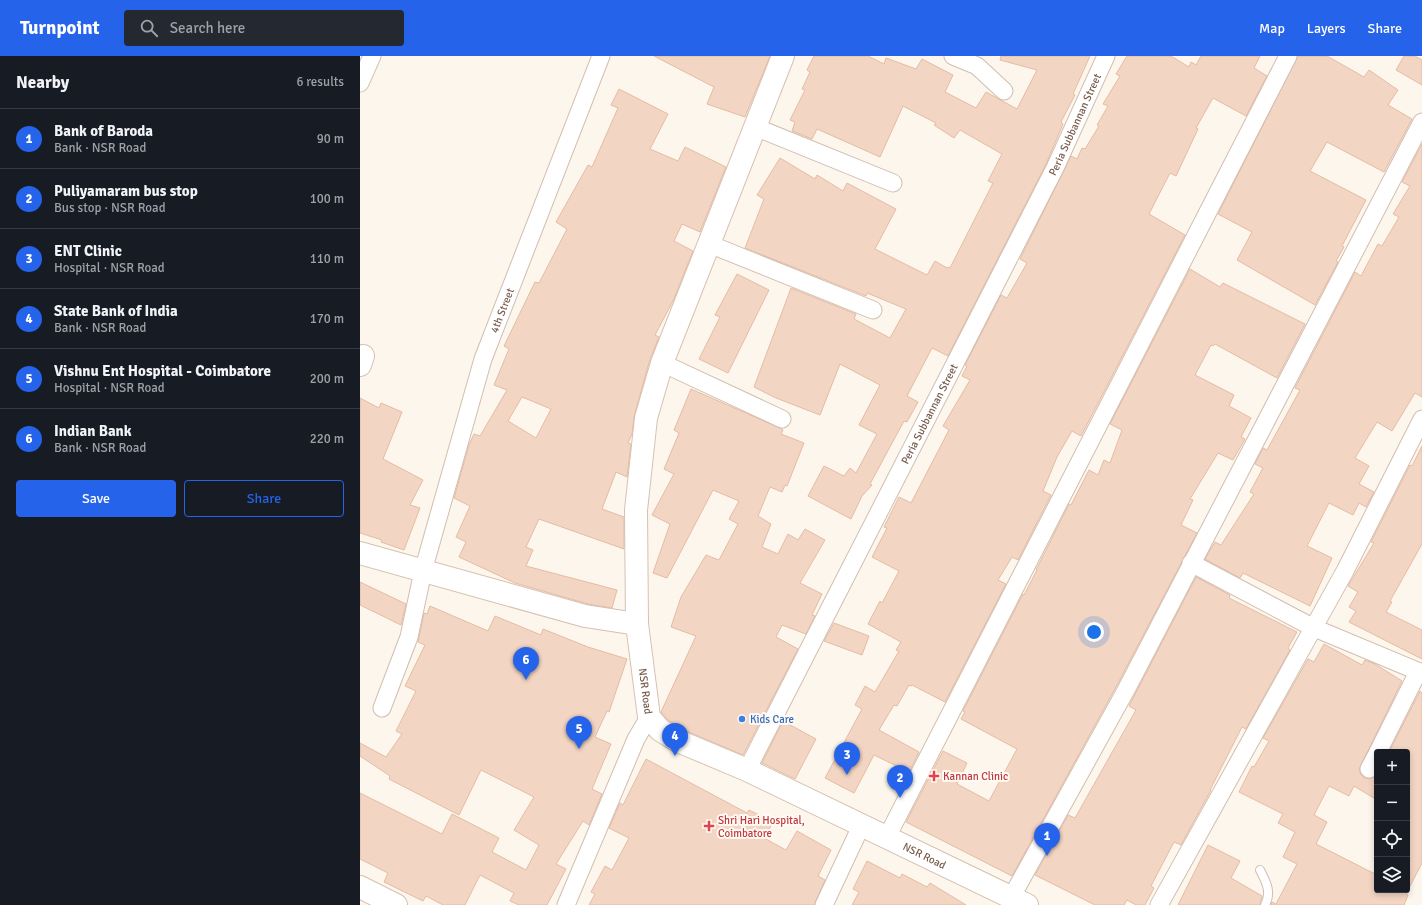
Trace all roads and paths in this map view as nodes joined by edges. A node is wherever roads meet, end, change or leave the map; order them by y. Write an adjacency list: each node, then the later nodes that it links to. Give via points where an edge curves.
1 (372, 56): 7 (street)
2 (601, 56): 19 (street, 4th Street, via 484,359)
3 (783, 56): 10 (main road, NSR Road)
4 (954, 56): 8 (street, via 977,66)
5 (1106, 56): 28 (street, Peria Subbannan Street, via 1052,175)
6 (1288, 56): 30 (street)
7 (360, 83)
8 (1004, 90)
9 (1422, 122): 18 (street)
10 (755, 127): 11 (street); 12 (main road, NSR Road)
11 (894, 183)
12 (709, 244): 13 (street); 14 (main road, NSR Road)
13 (873, 310)
14 (662, 363): 16 (street); 20 (main road, NSR Road, via 646,418 636,510)
15 (1422, 418): 21 (street, via 1345,571)
16 (782, 419)
17 (360, 553): 19 (main road)
18 (1191, 564): 21 (street); 33 (street)
19 (423, 571): 20 (main road, via 585,616); 23 (street, 4th Street, via 409,637)
20 (637, 624): 24 (main road, NSR Road)
21 (1312, 626): 22 (street); 37 (street)
22 (1420, 673): 25 (street)
23 (382, 708)
24 (649, 717): 28 (main road, NSR Road, via 660,730 678,741); 35 (street, via 636,739)
25 (1380, 749)
26 (1374, 760): 27 (street)
27 (1369, 769)
28 (747, 770): 29 (main road, NSR Road)
29 (862, 824): 30 (main road, NSR Road); 36 (street)
30 (887, 837): 33 (main road, NSR Road)
31 (1260, 870): 38 (lane, via 1268,888)
32 (360, 888): 34 (main road)
33 (1019, 902)
34 (396, 905)
35 (566, 905)
36 (824, 905)
37 (1159, 905)
38 (1265, 905)

